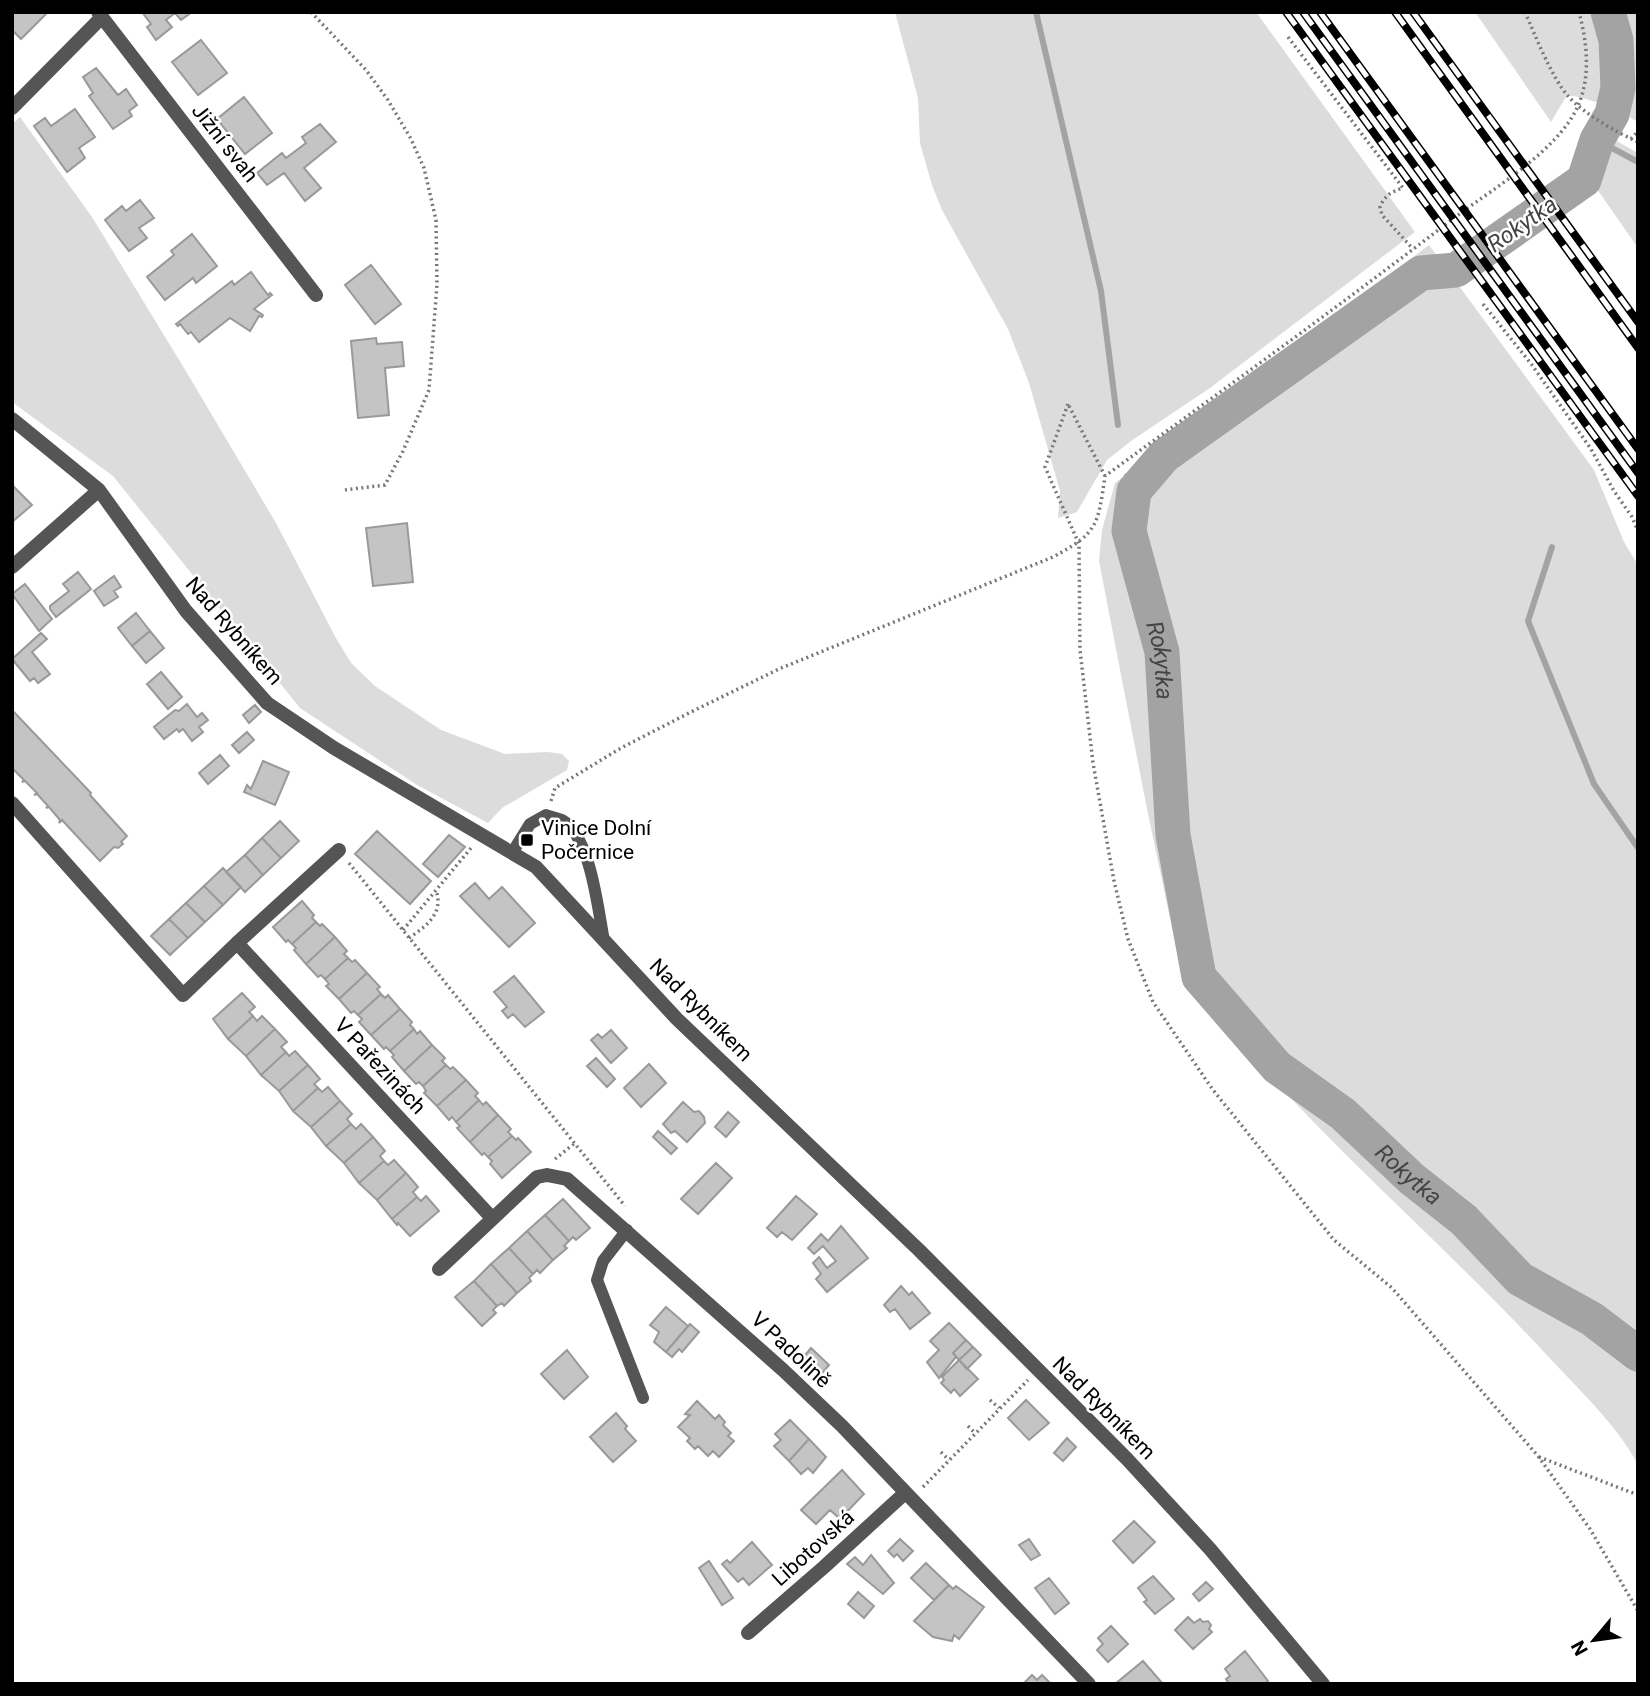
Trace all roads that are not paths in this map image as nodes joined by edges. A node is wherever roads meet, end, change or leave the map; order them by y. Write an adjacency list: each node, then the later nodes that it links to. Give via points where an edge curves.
1 (100, 15): 2 (street); 3 (street, Jižní svah)
2 (12, 108)
3 (316, 295)
4 (12, 419): 5 (street, Nad Rybníkem)
5 (99, 490): 6 (street); 9 (street, Nad Rybníkem, via 186,611 267,702 334,748)
6 (12, 567)
7 (12, 803): 11 (street, via 183,995)
8 (339, 850): 11 (street)
9 (512, 853): 10 (street, Nad Rybníkem, via 550,880); 10 (lane, via 530,824 546,815 563,821 578,839 590,867)
10 (604, 942): 19 (street, Nad Rybníkem, via 1127,1460 1210,1549)
11 (237, 943): 12 (street, V Pařezinách)
12 (492, 1218): 13 (street, V Padolině, via 530,1183 547,1175 567,1179); 14 (street, V Padolině)
13 (627, 1230): 15 (lane, via 603,1261 597,1280); 16 (street, V Padolině, via 783,1370)
14 (439, 1269)
15 (643, 1398)
16 (905, 1493): 17 (street, Libotovská); 18 (street, V Padolině)
17 (748, 1633)
18 (1089, 1684)
19 (1323, 1684)

